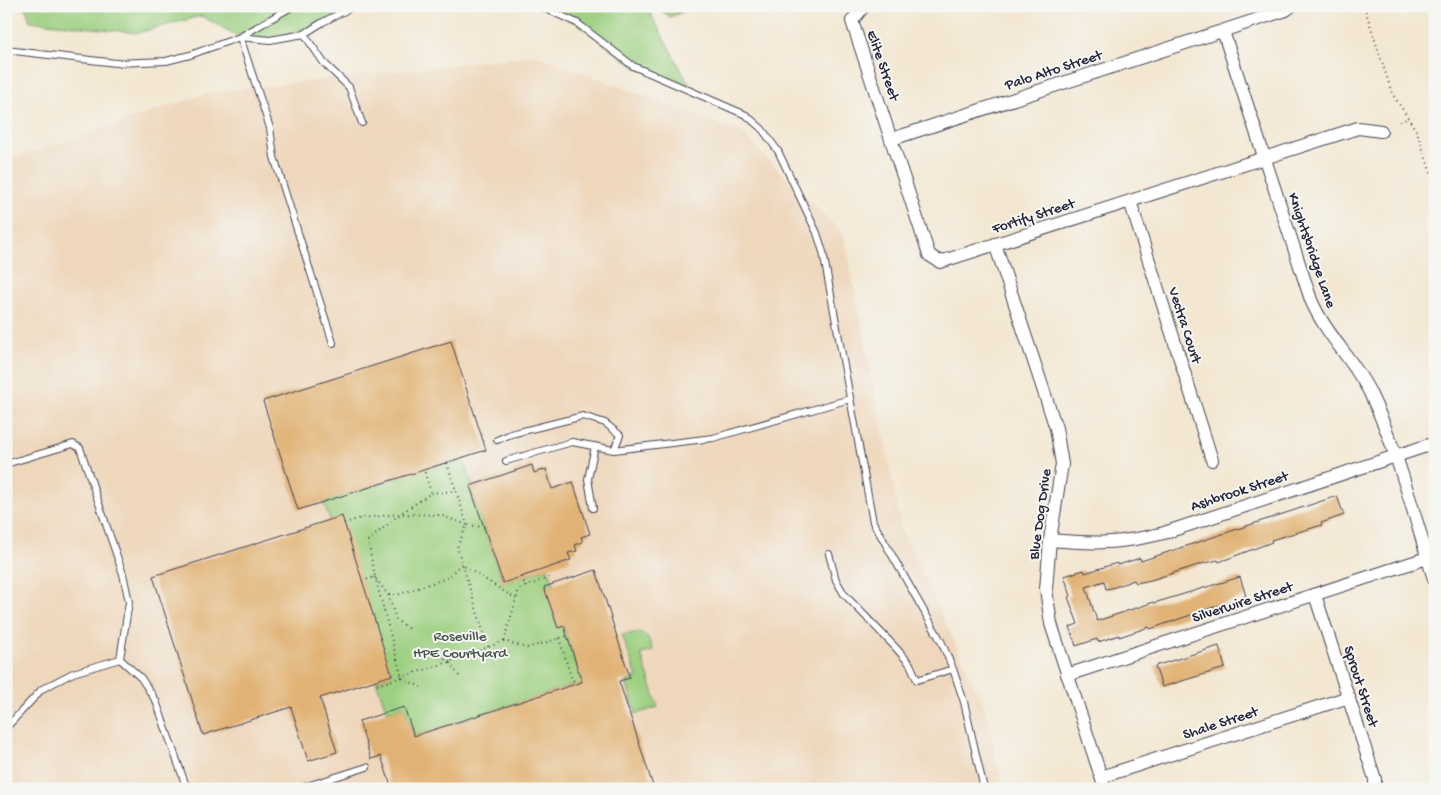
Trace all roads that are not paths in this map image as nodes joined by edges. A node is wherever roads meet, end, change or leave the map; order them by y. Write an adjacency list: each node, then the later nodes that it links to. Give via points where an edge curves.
1 (293, 6): 8 (lane)
2 (354, 6): 7 (lane)
3 (540, 6): 17 (lane, via 577,23 633,66 724,104 746,115 762,129 778,151 818,233)
4 (864, 6): 12 (street, Elite Street, via 852,21)
5 (1291, 6): 6 (street, Palo Alto Street)
6 (1223, 31): 12 (street, Palo Alto Street); 13 (street, Knightsbridge Lane)
7 (304, 34): 8 (lane, via 270,40); 10 (lane, via 324,63 348,87)
8 (240, 37): 9 (lane, via 166,61 116,63); 16 (lane)
9 (6, 50)
10 (362, 123)
11 (1382, 131): 13 (street, Fortify Street, via 1358,128)
12 (892, 139): 15 (street, Fortify Street, via 930,255 940,262)
13 (1264, 157): 14 (street, Fortify Street); 22 (street, Knightsbridge Lane, via 1317,315 1370,393)
14 (1130, 201): 15 (street, Fortify Street); 23 (street, Vectra Court)
15 (995, 244): 27 (street, Blue Dog Drive, via 1056,428 1062,464)
16 (333, 343)
17 (850, 399): 21 (lane, via 713,438); 33 (lane, via 873,522 941,641)
18 (496, 440): 21 (lane, via 583,416 605,423 620,435)
19 (1435, 443): 22 (street, Ashbrook Street)
20 (595, 446): 21 (lane); 24 (lane, via 572,442); 26 (lane, via 588,479)
21 (614, 450)
22 (1394, 456): 27 (street, Ashbrook Street, via 1129,542 1092,544); 29 (street, Knightsbridge Lane)
23 (1212, 460)
24 (506, 461)
25 (6, 464): 32 (lane, via 73,444 80,448 123,574 129,602)
26 (593, 508)
27 (1050, 540): 34 (street, Blue Dog Drive, via 1046,588 1051,624)
28 (829, 554): 33 (lane, via 836,580 844,594 910,664 917,680)
29 (1427, 558): 30 (street, Knightsbridge Lane); 31 (street, Silverwire Street)
30 (1435, 582)
31 (1315, 595): 34 (street, Silverwire Street); 35 (street, Sprout Street)
32 (120, 659): 36 (lane, via 73,673 42,689); 40 (lane, via 141,678 156,701)
33 (952, 669): 42 (lane, via 964,702)
34 (1067, 675): 38 (street, Blue Dog Drive)
35 (1349, 697): 38 (street, Shale Street); 43 (street, Sprout Street, via 1375,779)
36 (6, 728)
37 (367, 767): 39 (lane)
38 (1103, 783)
39 (308, 787): 41 (lane)
40 (186, 789)
41 (297, 789)
42 (984, 789)
43 (1375, 789)

